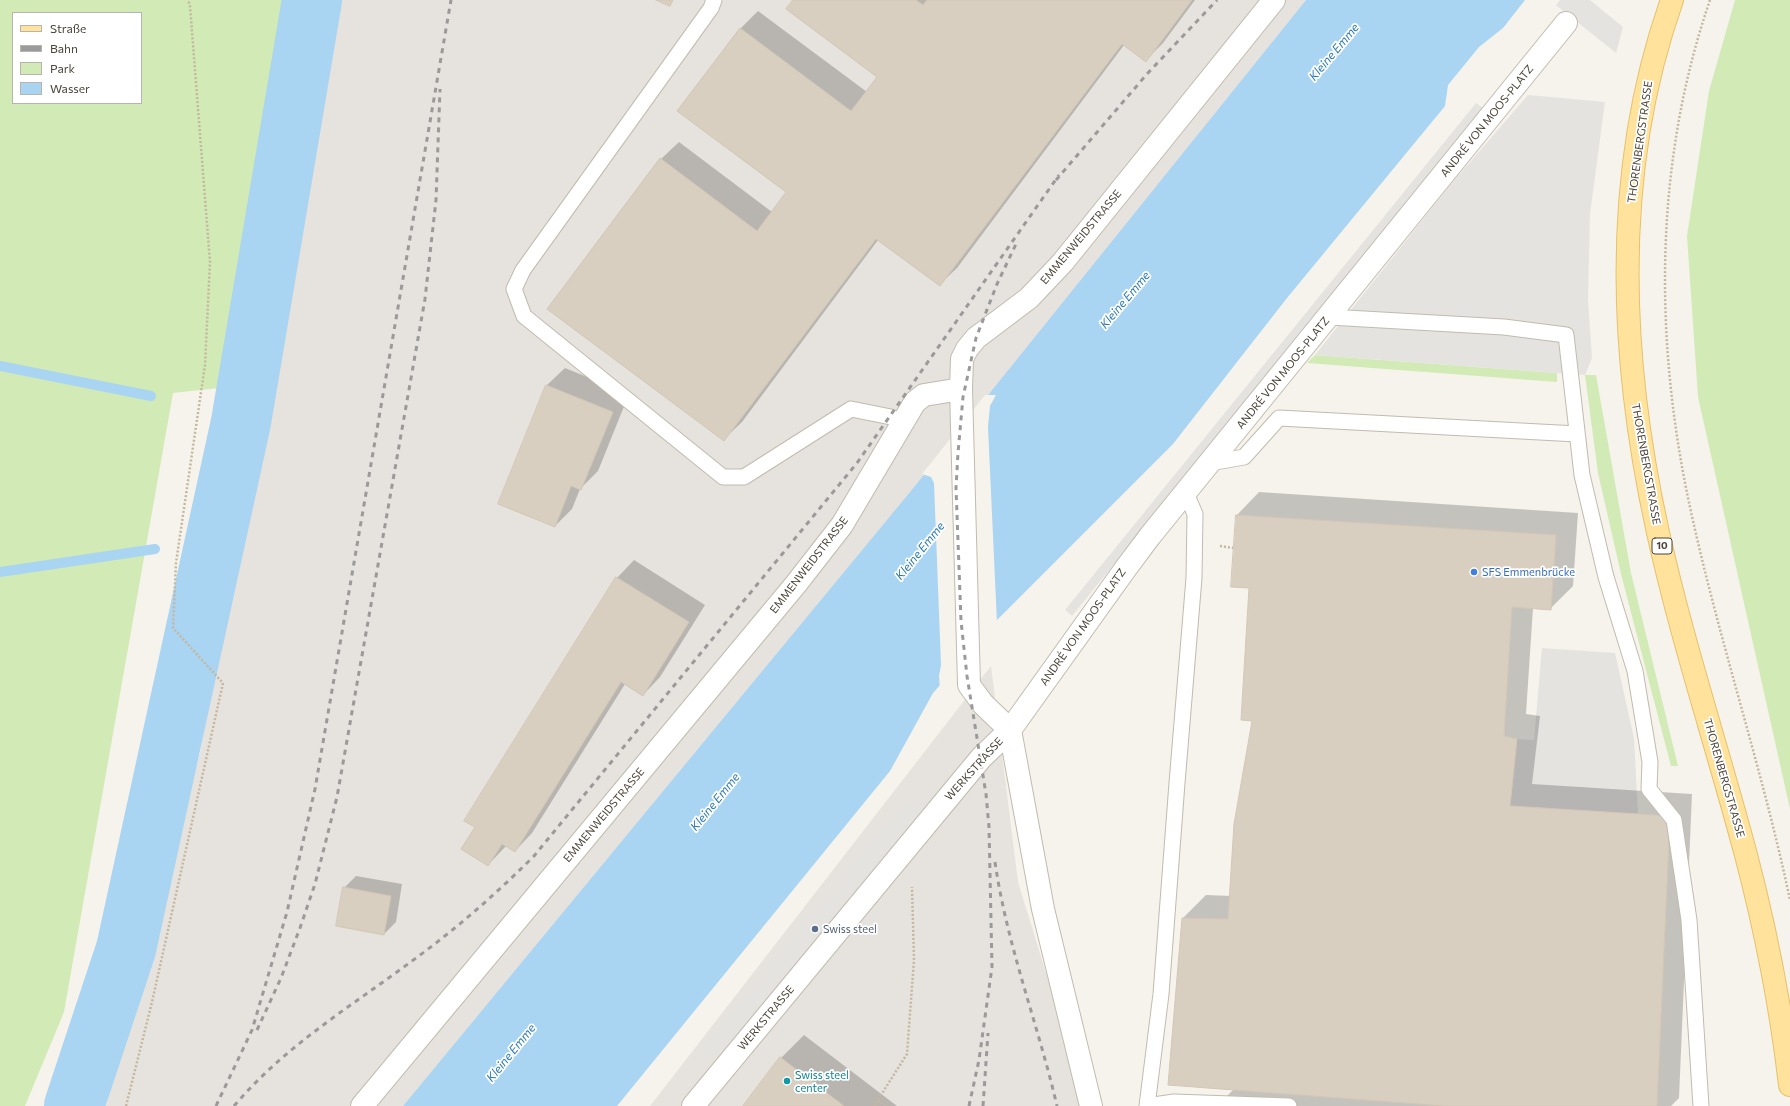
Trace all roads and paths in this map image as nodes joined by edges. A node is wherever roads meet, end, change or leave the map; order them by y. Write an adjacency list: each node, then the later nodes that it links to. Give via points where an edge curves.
1 (188, 0): 18 (path, via 210,262 205,365 176,563 172,628 222,683 152,1002)
2 (714, 0): 9 (lane, via 711,8 523,270 514,289 524,316 723,476 744,476 850,409 891,417)
3 (1274, 0): 8 (street, EMMENWEIDSTRASSE, via 1062,262 1028,298 976,338 967,349 962,359)
4 (1672, 0): 16 (main road, THORENBERGSTRASSE / 10, via 1650,75 1631,191 1628,298 1636,413 1671,587 1762,920 1786,1047)
5 (1710, 0): 15 (path, via 1698,35 1682,99 1672,159 1664,280 1669,366 1686,488)
6 (1566, 23): 7 (street, ANDRÉ VON MOOS-PLATZ)
7 (1329, 317): 10 (lane, via 1504,327 1566,335); 11 (street, ANDRÉ VON MOOS-PLATZ)
8 (960, 389): 9 (street, EMMENWEIDSTRASSE, via 924,396 915,402); 13 (street, via 969,684 975,694)
9 (903, 423): 19 (street, EMMENWEIDSTRASSE, via 842,525 796,584)
10 (1577, 434): 11 (lane, via 1279,418 1244,457); 26 (lane, via 1582,475 1642,704 1650,762 1649,788 1674,820 1689,920)
11 (1210, 463): 12 (street, ANDRÉ VON MOOS-PLATZ)
12 (1186, 493): 13 (street, ANDRÉ VON MOOS-PLATZ, via 1126,568); 24 (lane, via 1196,514 1194,578 1162,994)
13 (1010, 730): 14 (street, WERKSTRASSE, via 981,758); 23 (street, WERKSTRASSE, via 1043,909)
14 (911, 843): 17 (path, via 914,960 907,1054); 20 (street, WERKSTRASSE)
15 (1790, 900)
16 (1790, 1085)
17 (878, 1100): 21 (path); 22 (path)
18 (126, 1106)
19 (362, 1106)
20 (693, 1106)
21 (874, 1106)
22 (885, 1106)
23 (1091, 1106)
24 (1147, 1106): 25 (lane, via 1174,1102)
25 (1289, 1106)
26 (1701, 1106)

